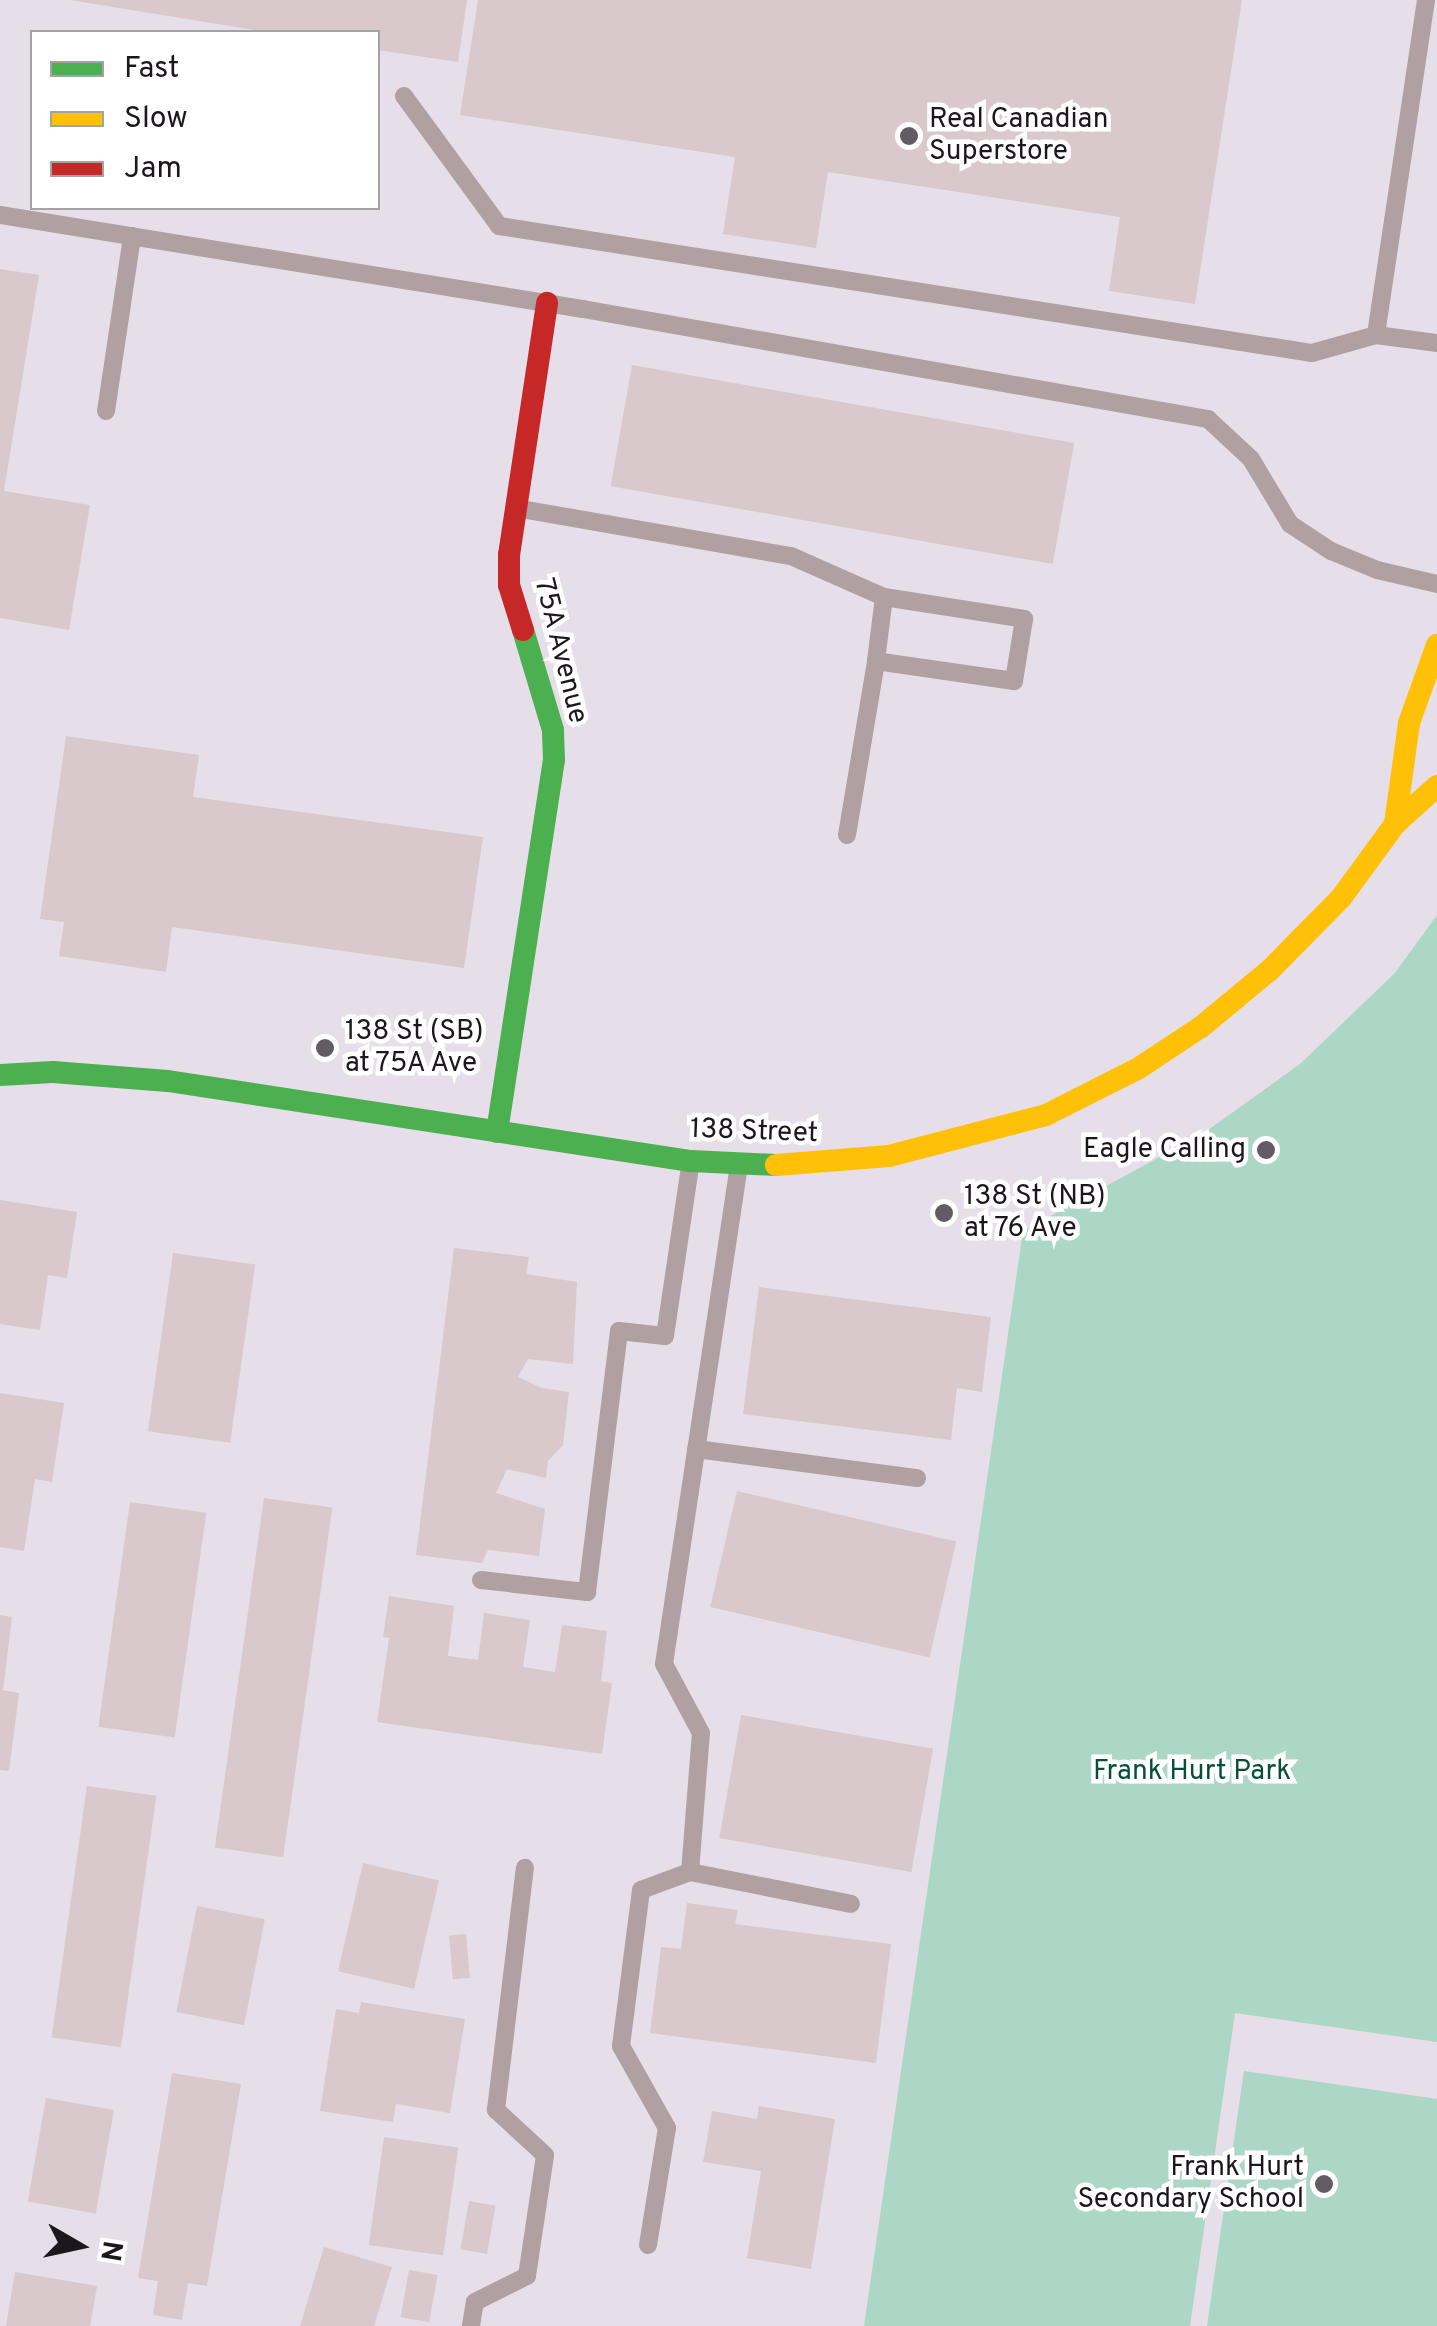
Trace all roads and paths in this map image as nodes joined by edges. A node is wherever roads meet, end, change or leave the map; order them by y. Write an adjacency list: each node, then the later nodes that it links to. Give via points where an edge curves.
1 (1426, 0): 6 (lane)
2 (404, 96): 6 (lane, via 499,226 1312,353)
3 (0, 214): 4 (lane)
4 (132, 236): 5 (lane); 8 (lane)
5 (547, 303): 9 (main road, 75A Avenue); 10 (lane, via 1208,419 1250,458 1290,524 1377,570)
6 (1376, 335): 7 (lane)
7 (1437, 343)
8 (106, 411)
9 (516, 508): 11 (lane, via 791,556); 18 (main road, 75A Avenue, via 509,585 552,730 554,760)
10 (1437, 584)
11 (884, 598): 13 (lane); 13 (lane, via 1024,620 1014,681)
12 (1437, 645): 15 (main road, via 1409,722)
13 (876, 661): 16 (lane)
14 (1437, 786): 15 (main road, 138 Street)
15 (1395, 824): 20 (main road, 138 Street, via 1341,898 1270,970 1138,1068 1046,1115 932,1147 840,1164)
16 (847, 834)
17 (0, 1075): 18 (main road, 138 Street, via 152,1080)
18 (497, 1132): 19 (main road, 138 Street)
19 (691, 1161): 20 (main road, 138 Street); 23 (lane, via 665,1336 620,1331 587,1592)
20 (740, 1164): 21 (lane)
21 (696, 1449): 22 (lane); 25 (lane, via 664,1664 702,1733)
22 (916, 1478)
23 (481, 1580)
24 (525, 1868): 28 (lane, via 496,2110 544,2155 527,2276 475,2302)
25 (690, 1872): 26 (lane); 27 (lane, via 641,1890 621,2046 667,2128)
26 (850, 1904)
27 (648, 2245)
28 (471, 2326)

